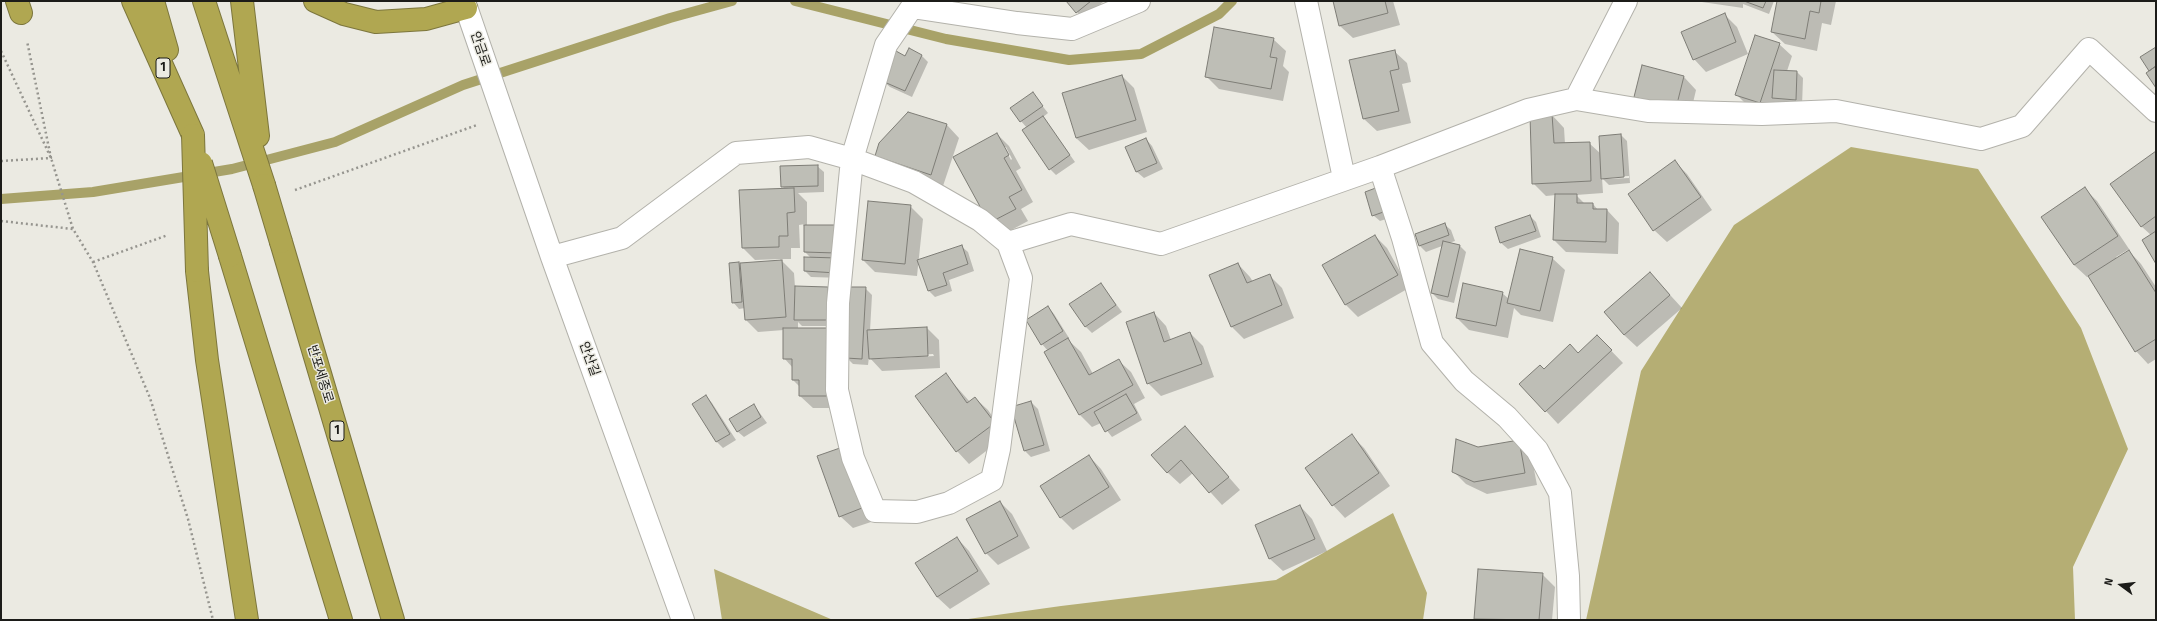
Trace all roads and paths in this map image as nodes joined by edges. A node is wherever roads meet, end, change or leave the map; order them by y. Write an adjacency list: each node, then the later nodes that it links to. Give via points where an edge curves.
1 (133, 1): 16 (highway, 1)
2 (152, 1): 16 (highway)
3 (204, 1): 15 (highway, 1)
4 (242, 1): 15 (highway)
5 (315, 1): 9 (highway, via 344,14 376,22 426,20)
6 (1139, 1): 18 (street, via 1072,29 912,7 886,45)
7 (1306, 1): 21 (street)
8 (1626, 1): 12 (street)
9 (465, 5): 13 (street, 안금로)
10 (19, 7): 17 (path)
11 (1, 51): 17 (path)
12 (1576, 99): 14 (street, via 1648,111 1762,114 1836,111 1981,139 2022,126 2089,49); 20 (street, via 1528,110)
13 (500, 107): 22 (path); 27 (street, 안산길)
14 (2156, 111)
15 (249, 118): 32 (highway, 반포세종로 / 1, bridge, via 264,185)
16 (193, 135): 30 (highway, bridge, via 197,271 207,360); 31 (highway, 1, bridge)
17 (51, 158): 19 (path); 24 (path)
18 (852, 160): 26 (street, via 914,182 980,220); 26 (street, via 838,302 837,390 853,458 875,511 917,512 949,503 992,480 999,449 1021,278); 27 (street, via 809,147 736,153 622,238)
19 (1, 162)
20 (1380, 167): 21 (street); 34 (street, via 1432,343 1464,381 1507,417 1537,450 1560,493 1568,576)
21 (1344, 178): 26 (street, via 1161,244 1071,224)
22 (294, 190)
23 (1, 221): 24 (path)
24 (73, 229): 28 (path)
25 (175, 233): 28 (path)
26 (1008, 242)
27 (552, 257): 33 (street, 안산길)
28 (93, 262): 29 (path, via 150,398 188,519)
29 (213, 620)
30 (247, 620)
31 (340, 620)
32 (393, 620)
33 (683, 620)
34 (1569, 620)

